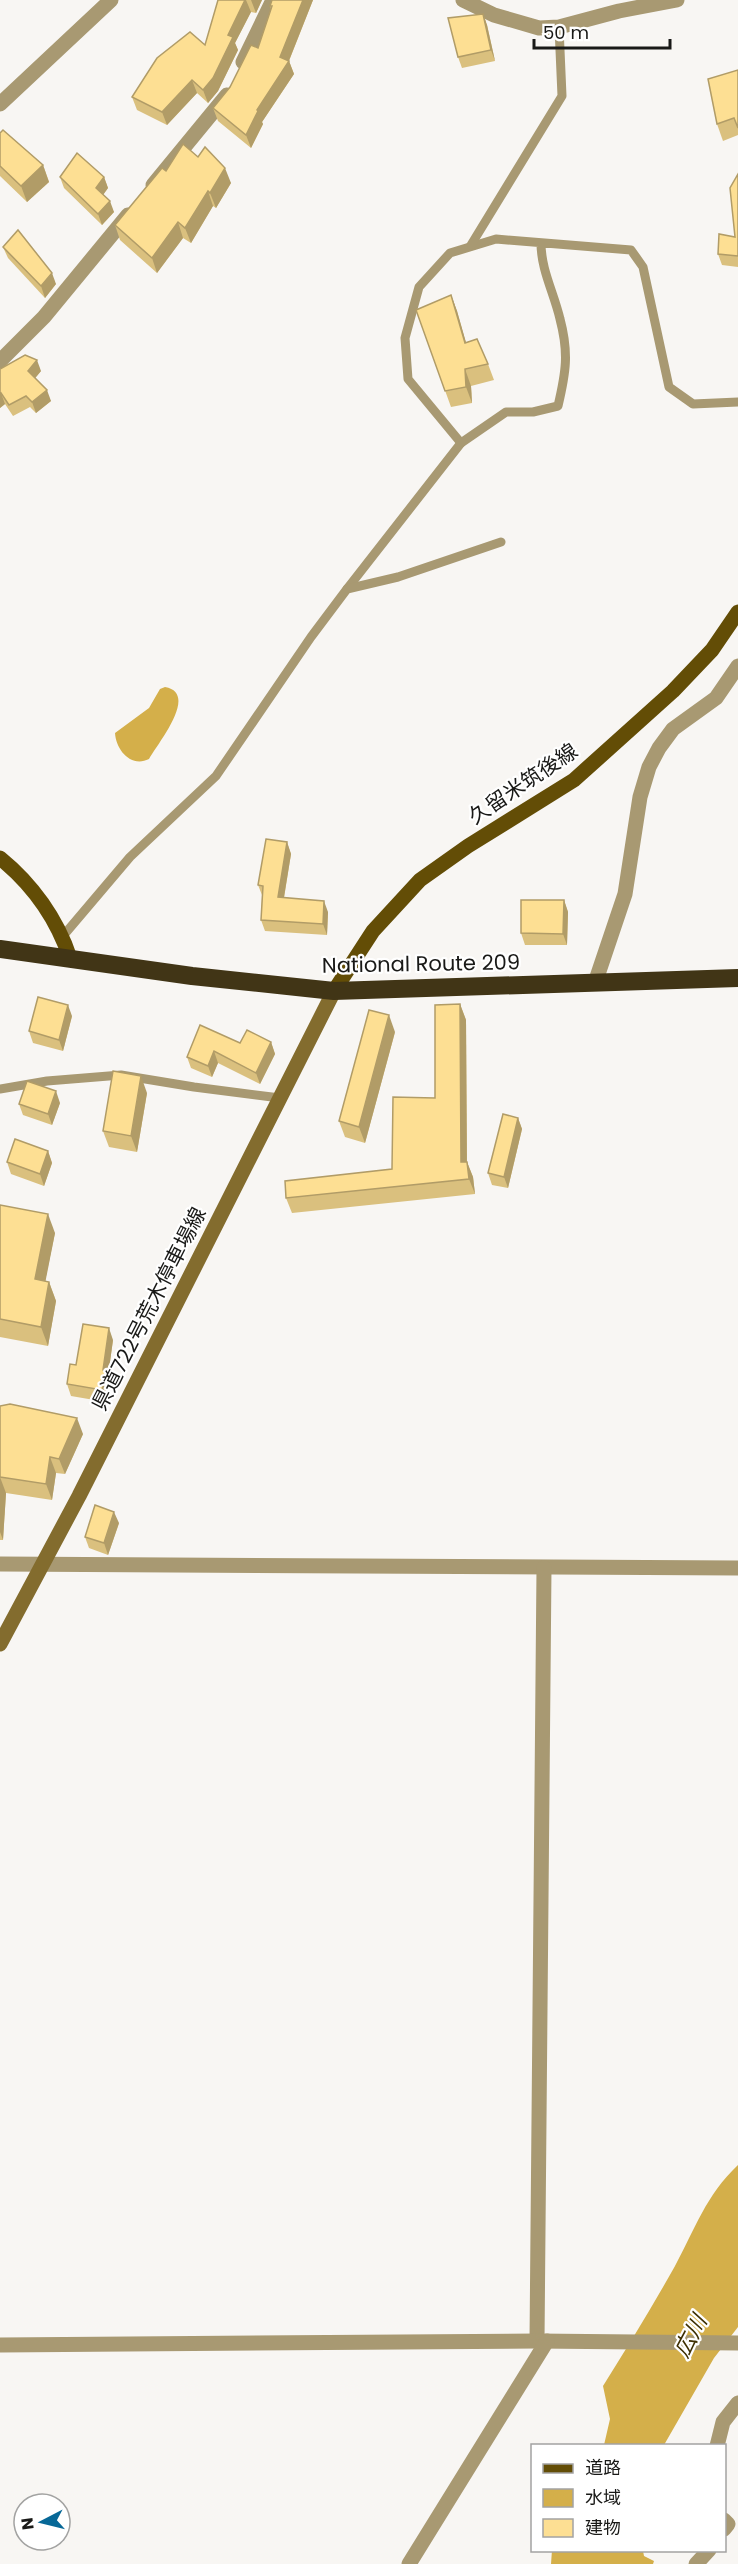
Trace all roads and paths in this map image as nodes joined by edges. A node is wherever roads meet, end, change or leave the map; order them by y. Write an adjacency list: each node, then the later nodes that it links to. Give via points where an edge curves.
1 (111, 0): 8 (street)
2 (273, 0): 11 (street, via 226,96 44,317)
3 (463, 0): 6 (street)
4 (498, 0): 6 (street)
5 (677, 0): 7 (street, via 619,10)
6 (494, 15): 7 (street, via 540,28)
7 (559, 27): 10 (lane, via 562,96)
8 (0, 104)
9 (541, 243): 10 (lane, via 496,239); 12 (lane, via 632,250 643,267 669,387 693,404); 13 (lane, via 541,259 561,320 567,367 558,406 533,412 506,412)
10 (471, 245): 13 (lane, via 450,253 419,287 405,338 408,379)
11 (0, 362)
12 (738, 402)
13 (461, 443): 15 (lane)
14 (501, 542): 15 (lane, via 398,577)
15 (347, 589): 19 (lane, via 216,776 130,857)
16 (738, 612): 24 (main road, 久留米筑後線, via 712,650 674,691 574,780 420,880 373,931)
17 (738, 666): 23 (street, via 716,698 673,729 650,767 640,796 625,894)
18 (0, 858): 19 (main road, via 19,874)
19 (63, 936): 21 (main road)
20 (0, 949): 21 (highway, National Route 209)
21 (70, 958): 24 (highway, National Route 209)
22 (738, 978): 23 (highway, National Route 209)
23 (596, 983): 24 (highway, National Route 209)
24 (334, 992): 26 (main road, 県道722号荒木停車場線)
25 (0, 1089): 26 (lane, via 121,1075)
26 (280, 1098): 28 (main road, 県道722号荒木停車場線)
27 (0, 1564): 28 (street)
28 (42, 1564): 29 (street); 31 (main road, 県道722号荒木停車場線)
29 (544, 1568): 30 (street); 32 (street)
30 (738, 1568)
31 (0, 1644)
32 (546, 2341): 33 (street); 34 (street); 38 (street)
33 (738, 2343)
34 (0, 2344)
35 (738, 2403): 36 (street, via 723,2422)
36 (717, 2444)
37 (707, 2552): 39 (street)
38 (409, 2564)
39 (696, 2564)

